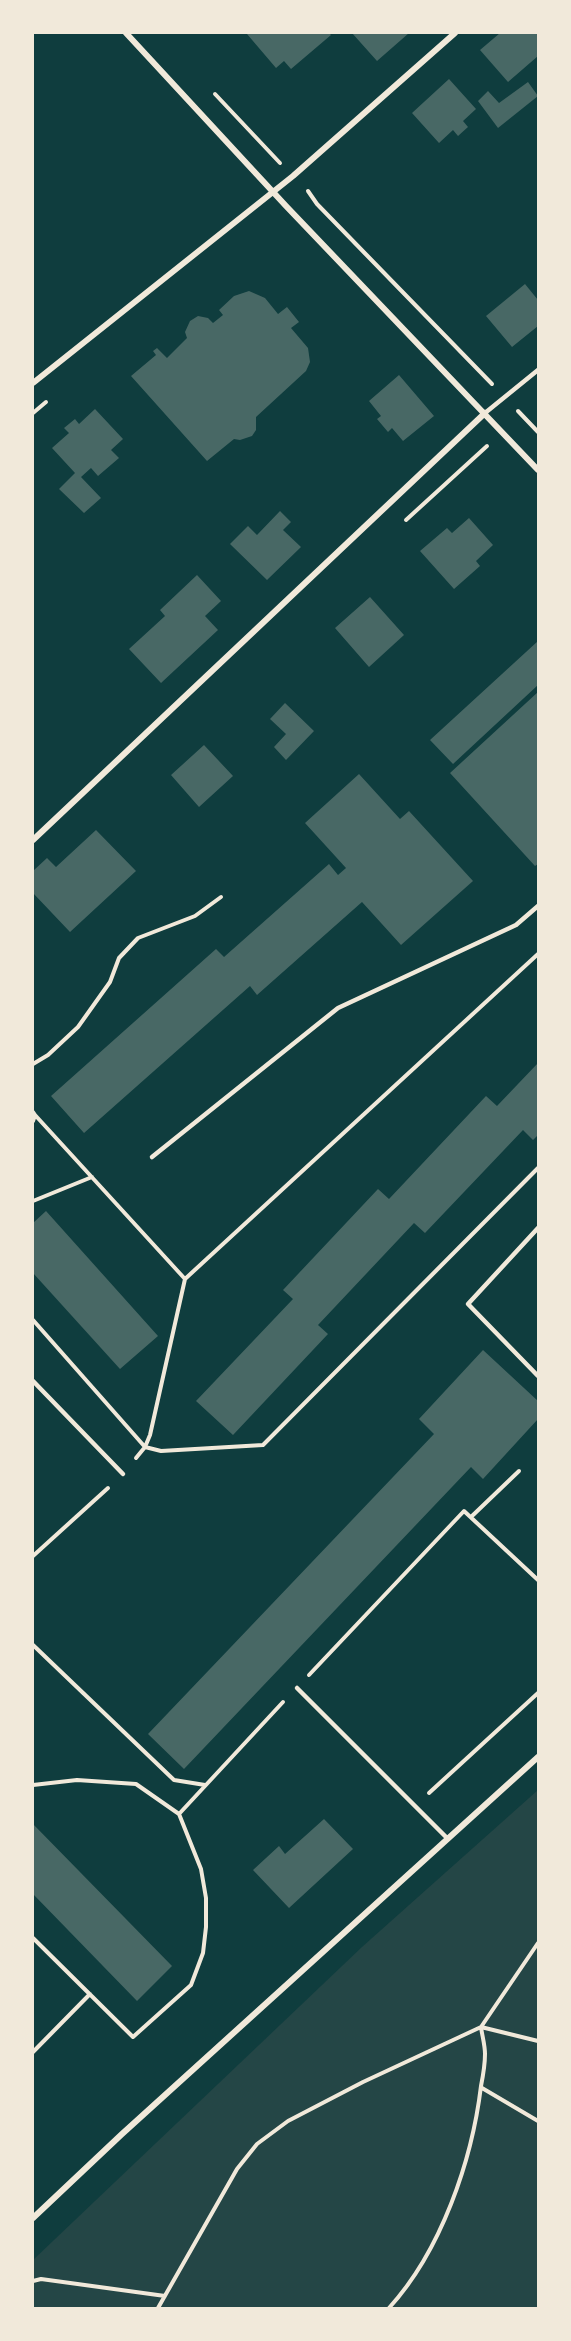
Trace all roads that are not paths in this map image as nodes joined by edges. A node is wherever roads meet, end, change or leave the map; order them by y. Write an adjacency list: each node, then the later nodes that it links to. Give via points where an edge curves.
1 (126, 33): 3 (street)
2 (454, 33): 3 (street)
3 (274, 192): 7 (street); 8 (street)
4 (538, 370): 5 (lane)
5 (531, 376): 6 (lane); 8 (lane)
6 (538, 376)
7 (33, 383)
8 (485, 413): 9 (street); 10 (street)
9 (538, 470)
10 (33, 840)
11 (538, 906): 12 (lane, via 516,925 338,1008)
12 (152, 1157)
13 (538, 1228): 14 (lane, via 468,1304)
14 (538, 1376)
15 (33, 1381): 16 (lane)
16 (123, 1474)
17 (297, 1688): 19 (lane)
18 (538, 1757): 19 (street)
19 (448, 1839): 20 (street)
20 (33, 2218)

